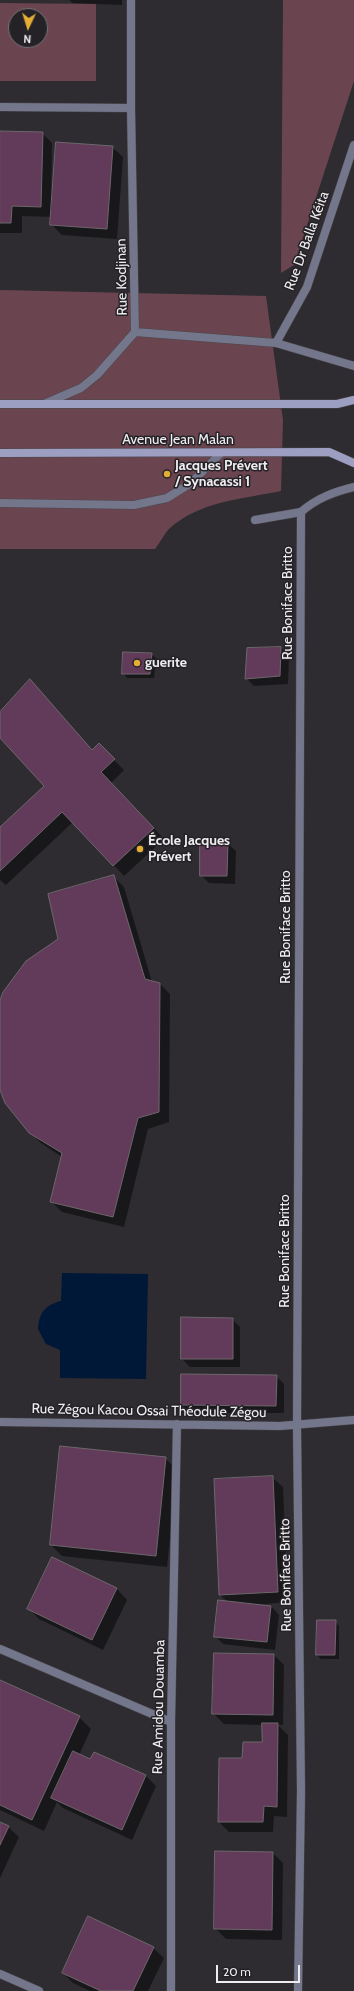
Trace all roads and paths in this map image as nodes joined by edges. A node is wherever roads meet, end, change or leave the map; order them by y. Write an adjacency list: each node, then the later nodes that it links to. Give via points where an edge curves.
1 (131, 0): 3 (street, Rue Kodjinan)
2 (0, 107): 3 (street)
3 (131, 108): 5 (street, Rue Kodjinan)
4 (354, 145): 6 (street, Rue Dr Balla Kéita, via 307,287)
5 (135, 332): 6 (street, Rue Kodjinan); 10 (street, via 97,375 81,388)
6 (276, 343): 7 (street, Rue Kodjinan)
7 (354, 366)
8 (354, 400): 10 (main road, via 338,404)
9 (0, 404): 10 (main road)
10 (44, 404)
11 (0, 453): 12 (main road, Avenue Jean Malan)
12 (221, 453): 13 (main road, Avenue Jean Malan, via 328,452); 15 (street, via 191,483 166,498 134,505)
13 (354, 463)
14 (354, 487): 16 (street, via 317,500)
15 (0, 504)
16 (301, 512): 17 (street); 21 (street, Rue Boniface Britto)
17 (255, 520)
18 (354, 1420): 21 (street, Rue Zégou Kacou Ossai Théodule Zégou)
19 (0, 1422): 20 (street, Rue Zégou Kacou Ossai Théodule Zégou)
20 (176, 1424): 21 (street, Rue Zégou Kacou Ossai Théodule Zégou); 23 (street, Rue Amidou Douamba)
21 (297, 1426): 27 (street, Rue Boniface Britto, via 301,1791)
22 (0, 1649): 23 (street)
23 (171, 1722): 26 (street, Rue Amidou Douamba)
24 (0, 1974): 25 (street)
25 (39, 1991)
26 (171, 1991)
27 (298, 1991)

